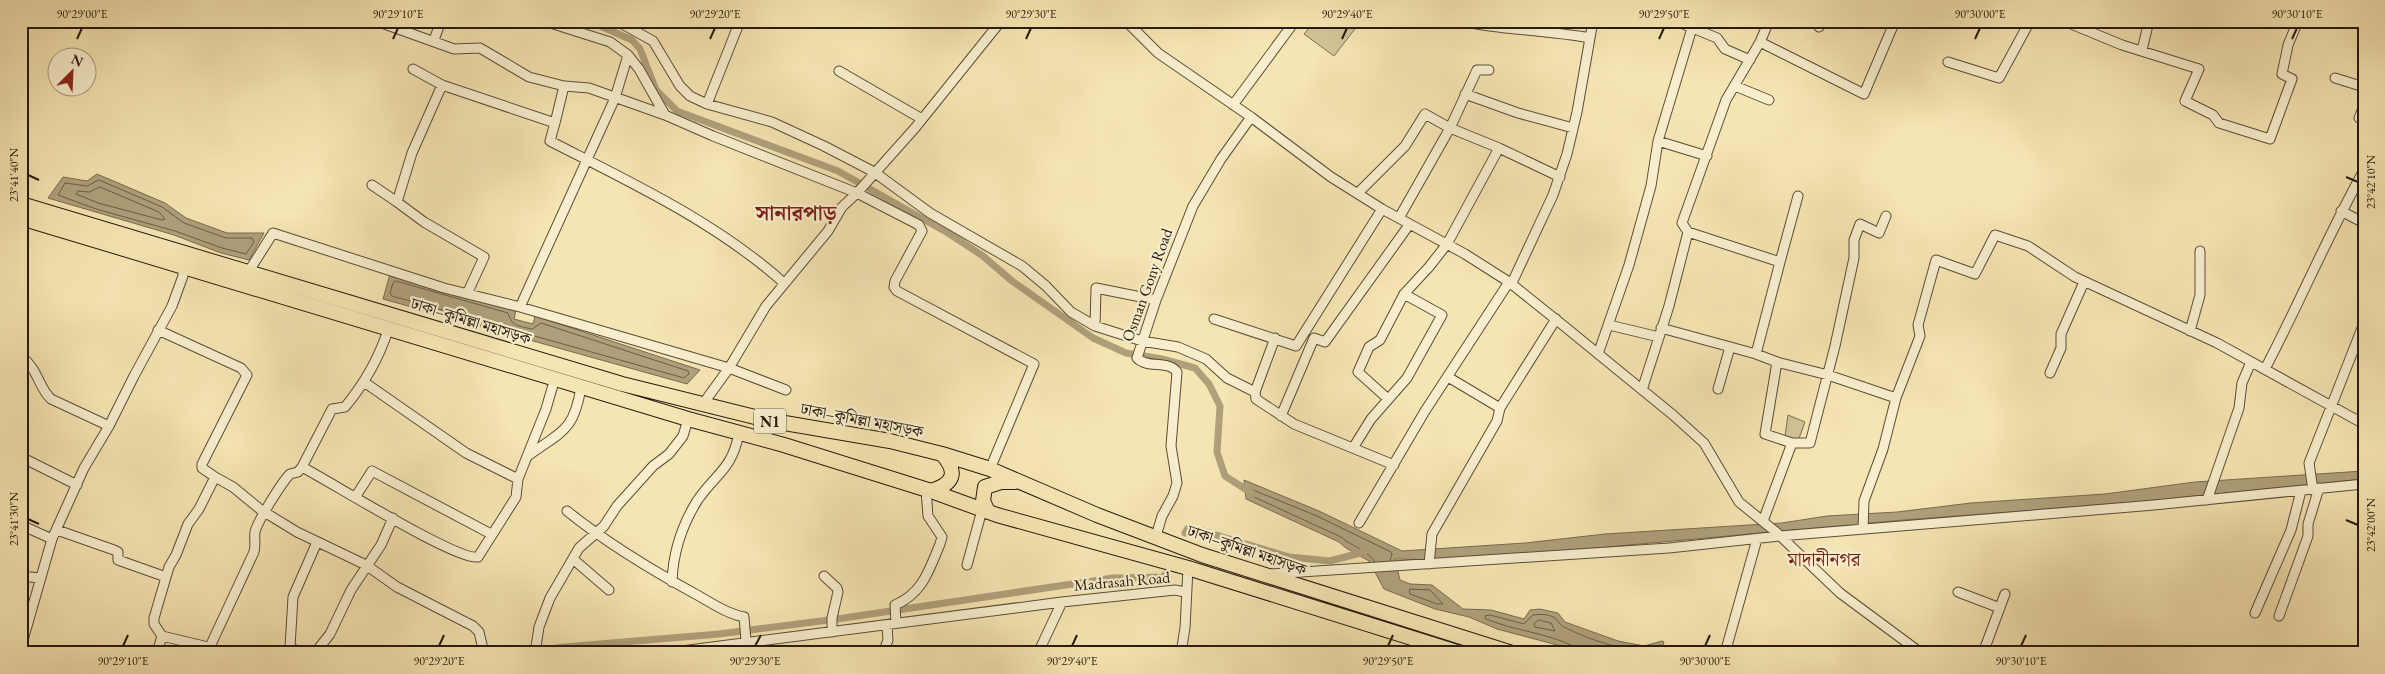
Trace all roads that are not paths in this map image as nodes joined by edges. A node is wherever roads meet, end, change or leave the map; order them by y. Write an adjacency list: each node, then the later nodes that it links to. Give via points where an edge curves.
1 (376, 21): 21 (street)
2 (441, 21): 21 (street)
3 (544, 21): 24 (street, via 610,42)
4 (617, 21): 38 (street, via 653,41 680,86 690,96)
5 (1001, 21): 43 (street)
6 (1295, 21): 39 (street)
7 (1460, 21): 18 (street)
8 (1593, 21): 20 (street)
9 (1676, 21): 19 (street)
10 (1769, 21): 22 (street)
11 (1895, 21): 22 (street, via 1864,94)
12 (2030, 21): 26 (street, via 1999,78)
13 (2064, 21): 23 (street)
14 (2149, 21): 23 (street)
15 (2298, 21): 23 (street, via 2288,45 2282,74 2292,78 2270,139 2219,124 2213,115 2185,101 2199,69)
16 (732, 23): 38 (street)
17 (1132, 23): 39 (street, via 1158,53)
18 (1478, 23): 20 (street)
19 (1692, 28): 25 (street, via 1717,38 1725,49); 48 (street)
20 (1590, 38): 47 (street)
21 (434, 40): 32 (street, via 454,48 480,48 529,77)
22 (1760, 42): 25 (street)
23 (2142, 50)
24 (628, 55): 36 (street); 41 (street)
25 (1750, 60): 33 (street)
26 (1948, 62)
27 (413, 69): 31 (street)
28 (1489, 70): 35 (street, via 1477,70)
29 (838, 71): 43 (street)
30 (2335, 78): 34 (street)
31 (442, 85): 45 (street); 60 (street, via 412,153)
32 (564, 86): 36 (street, via 589,88); 45 (street)
33 (1734, 86): 37 (street); 50 (street)
34 (2364, 87)
35 (1465, 94): 46 (street); 47 (street)
36 (615, 98): 41 (street); 51 (street)
37 (1770, 100)
38 (707, 104): 53 (street, via 772,122)
39 (1233, 106): 42 (street)
40 (2364, 106): 44 (street, via 2359,118)
41 (665, 115): 56 (street)
42 (1251, 117): 57 (street, via 1317,167); 83 (street, Osman Gony Road, via 1220,159 1193,206)
43 (922, 119): 53 (street)
44 (2364, 120)
45 (556, 123): 51 (street, via 550,141)
46 (1450, 128): 49 (street); 57 (street, via 1425,114 1404,146); 67 (street)
47 (1574, 128): 54 (street)
48 (1658, 142): 50 (street); 88 (street, via 1651,186)
49 (1499, 148): 54 (street); 73 (street)
50 (1707, 156): 72 (street, via 1682,224)
51 (587, 160): 79 (street, via 704,224 761,262); 84 (street)
52 (2364, 170): 64 (street)
53 (874, 172): 56 (street); 89 (street, via 930,213 1022,266 1071,312)
54 (1560, 177): 80 (street)
55 (372, 186): 60 (street)
56 (857, 193): 79 (street, via 842,207 828,231); 131 (street, via 919,225 922,231 894,281 897,291 1034,364)
57 (1358, 193): 62 (street)
58 (1798, 196): 75 (street)
59 (21, 199): 63 (highway)
60 (396, 202): 81 (street, via 484,257)
61 (21, 204): 63 (highway, ঢাকা–কুমিল্লা মহাসড়ক / N1)
62 (1382, 209): 67 (street); 94 (street, via 1296,346)
63 (46, 211): 77 (highway, ঢাকা–কুমিল্লা মহাসড়ক / N1)
64 (2341, 212): 68 (street); 103 (street)
65 (1886, 216): 105 (street, via 1880,233 1860,224 1854,240 1854,258)
66 (21, 218): 71 (highway, ঢাকা–কুমিল্লা মহাসড়ক / N1)
67 (1399, 218): 70 (street)
68 (2364, 223)
69 (21, 224): 71 (highway)
70 (1409, 224): 73 (street); 119 (street, via 1325,342 1314,338)
71 (46, 226): 76 (highway, ঢাকা–কুমিল্লা মহাসড়ক / N1)
72 (1688, 232): 75 (street); 93 (street)
73 (1447, 244): 80 (street); 82 (street)
74 (2200, 251): 92 (street, via 2200,295)
75 (1780, 262): 98 (street)
76 (183, 267): 90 (street, via 178,290); 91 (highway, ঢাকা–কুমিল্লা মহাসড়ক / N1)
77 (249, 271): 81 (street, via 273,232); 116 (highway, ঢাকা–কুমিল্লা মহাসড়ক / N1, via 622,384)
78 (2084, 282): 92 (street); 104 (street, via 2061,334 2061,348); 114 (street, via 2028,246 1995,235 1975,274 1936,260 1918,325 1920,336)
79 (784, 283): 102 (street, via 766,306)
80 (1510, 284): 86 (street); 106 (street)
81 (466, 294): 84 (street)
82 (1404, 294): 115 (street, via 1380,340 1368,347 1358,372); 115 (street, via 1442,315 1407,378)
83 (1156, 300): 89 (street, via 1096,288); 95 (street, Osman Gony Road)
84 (520, 307): 102 (street)
85 (1214, 319): 94 (street)
86 (1556, 319): 97 (street); 118 (street)
87 (2364, 323): 117 (street)
88 (1609, 325): 93 (street); 97 (street)
89 (1095, 326): 95 (street)
90 (158, 330): 122 (street); 132 (street, via 245,371 247,376 202,464 202,468)
91 (388, 330): 107 (highway, ঢাকা–কুমিল্লা মহাসড়ক / N1); 108 (street)
92 (2190, 331): 101 (street)
93 (1660, 333): 96 (street); 112 (street)
94 (1275, 338): 113 (street)
95 (1141, 342): 113 (street, via 1178,347 1206,359 1227,378); 154 (street, Osman Gony Road, via 1137,358 1141,362 1172,367 1177,372 1171,446 1177,483)
96 (1730, 347): 98 (street); 110 (street)
97 (1598, 354): 112 (street)
98 (1756, 354): 100 (street)
99 (21, 356): 122 (street, via 37,374 44,392 51,399)
100 (1777, 362): 105 (street); 124 (street, via 1765,434)
101 (2252, 362): 103 (street); 141 (street, via 2242,383 2239,408)
102 (729, 368): 111 (street); 116 (street)
103 (2265, 369): 117 (street)
104 (2050, 372)
105 (1828, 374): 114 (street); 124 (street, via 1810,444)
106 (1448, 376): 118 (street); 129 (street)
107 (555, 378): 109 (highway, ঢাকা–কুমিল্লা মহাসড়ক / N1); 127 (street)
108 (364, 382): 130 (street, via 345,407 332,409); 133 (street, via 466,453)
109 (581, 387): 120 (highway, ঢাকা–কুমিল্লা মহাসড়ক / N1); 127 (street, via 574,418 567,429)
110 (1718, 389)
111 (786, 390)
112 (1642, 390): 147 (street, via 1704,443 1739,502)
113 (1255, 392): 119 (street, via 1256,399)
114 (1896, 398): 149 (street, via 1883,449 1864,501)
115 (1388, 399): 125 (street)
116 (703, 404): 126 (highway, ঢাকা–কুমিল্লা মহাসড়ক / N1, via 767,420 890,441)
117 (2332, 406): 121 (street); 137 (street, via 2308,463)
118 (1500, 408): 159 (street, via 1497,421 1432,534)
119 (1281, 416): 125 (street)
120 (688, 419): 123 (highway, ঢাকা–কুমিল্লা মহাসড়ক / N1); 151 (street, via 683,436 669,454 653,466)
121 (2364, 424)
122 (109, 426): 136 (street)
123 (738, 433): 138 (highway, ঢাকা–কুমিল্লা মহাসড়ক / N1); 168 (street, via 733,456 697,501 679,538 673,555)
124 (1792, 443): 147 (street)
125 (1353, 448): 129 (street)
126 (942, 454): 131 (highway, ঢাকা–কুমিল্লা মহাসড়ক / N1); 138 (highway, via 951,466 951,478 948,483)
127 (529, 455): 133 (street)
128 (21, 457): 136 (street)
129 (1394, 465): 146 (street)
130 (302, 467): 140 (street); 144 (street, via 285,479)
131 (990, 469): 134 (highway, ঢাকা–কুমিল্লা মহাসড়ক / N1)
132 (214, 478): 144 (street, via 233,487); 166 (street, via 188,524)
133 (518, 479): 152 (street, via 516,497)
134 (1018, 482): 143 (highway, via 1001,482 985,487); 154 (highway, ঢাকা–কুমিল্লা মহাসড়ক / N1)
135 (2364, 484): 137 (street)
136 (77, 485): 150 (street)
137 (2316, 489): 139 (street); 176 (street, via 2308,536)
138 (929, 491): 143 (highway, ঢাকা–কুমিল্লা মহাসড়ক / N1); 177 (street, via 928,516 942,538 918,590 909,599 895,605)
139 (2301, 491): 141 (street); 175 (street, via 2291,530)
140 (356, 496): 145 (street); 152 (street, via 372,470)
141 (2207, 500): 149 (street)
142 (567, 511): 151 (street)
143 (985, 511): 161 (street); 162 (highway, ঢাকা–কুমিল্লা মহাসড়ক / N1)
144 (266, 512): 157 (street); 183 (street, via 255,531 254,552)
145 (393, 518): 152 (street, via 442,545 474,558 478,557); 160 (street, via 380,546)
146 (1360, 522)
147 (1764, 522): 153 (street)
148 (21, 525): 156 (street)
149 (1863, 529): 153 (street)
150 (56, 530): 156 (street); 166 (street, via 114,550 118,552 118,560)
151 (595, 533): 158 (street); 168 (street)
152 (492, 534)
153 (1778, 534): 155 (street); 196 (street, via 1840,594)
154 (1156, 536): 163 (highway, ঢাকা–কুমিল্লা মহাসড়ক / N1)
155 (1757, 539): 159 (street, via 1608,553); 195 (street)
156 (52, 540): 167 (street)
157 (317, 542): 160 (street); 185 (street, via 293,597 290,647)
158 (573, 559): 169 (street); 188 (street, via 550,598 539,628)
159 (1429, 562): 163 (street, via 1410,566)
160 (366, 565): 186 (street, via 330,634); 187 (street, via 397,587 473,626 479,632)
161 (967, 565)
162 (1188, 568): 170 (street); 181 (highway, ঢাকা–কুমিল্লা মহাসড়ক / N1)
163 (1260, 574): 194 (highway, ঢাকা–কুমিল্লা মহাসড়ক / N1)
164 (21, 576): 167 (street)
165 (824, 576): 178 (street, via 838,592)
166 (166, 577): 179 (street, via 154,618)
167 (40, 578): 182 (street)
168 (672, 582): 180 (street, via 730,613 744,617)
169 (609, 590)
170 (1185, 592): 173 (street, Madrasah Road, via 1175,590); 192 (street)
171 (1958, 592): 174 (street)
172 (2005, 594): 174 (street)
173 (1062, 602): 177 (street, Madrasah Road); 191 (street)
174 (2000, 608): 197 (street)
175 (2255, 613)
176 (2279, 616)
177 (893, 621): 178 (street, Madrasah Road); 190 (street)
178 (832, 625): 180 (street, Madrasah Road)
179 (162, 636): 183 (street); 184 (street)
180 (747, 645): 189 (street, Madrasah Road)
181 (1417, 646): 193 (highway, ঢাকা–কুমিল্লা মহাসড়ক / N1)
182 (21, 647)
183 (208, 650)
184 (157, 653)
185 (301, 653)
186 (315, 653)
187 (484, 653)
188 (535, 653)
189 (666, 653)
190 (883, 653)
191 (1038, 653)
192 (1181, 653)
193 (1460, 653)
194 (1512, 653)
195 (1725, 653)
196 (1921, 653)
197 (1983, 653)

